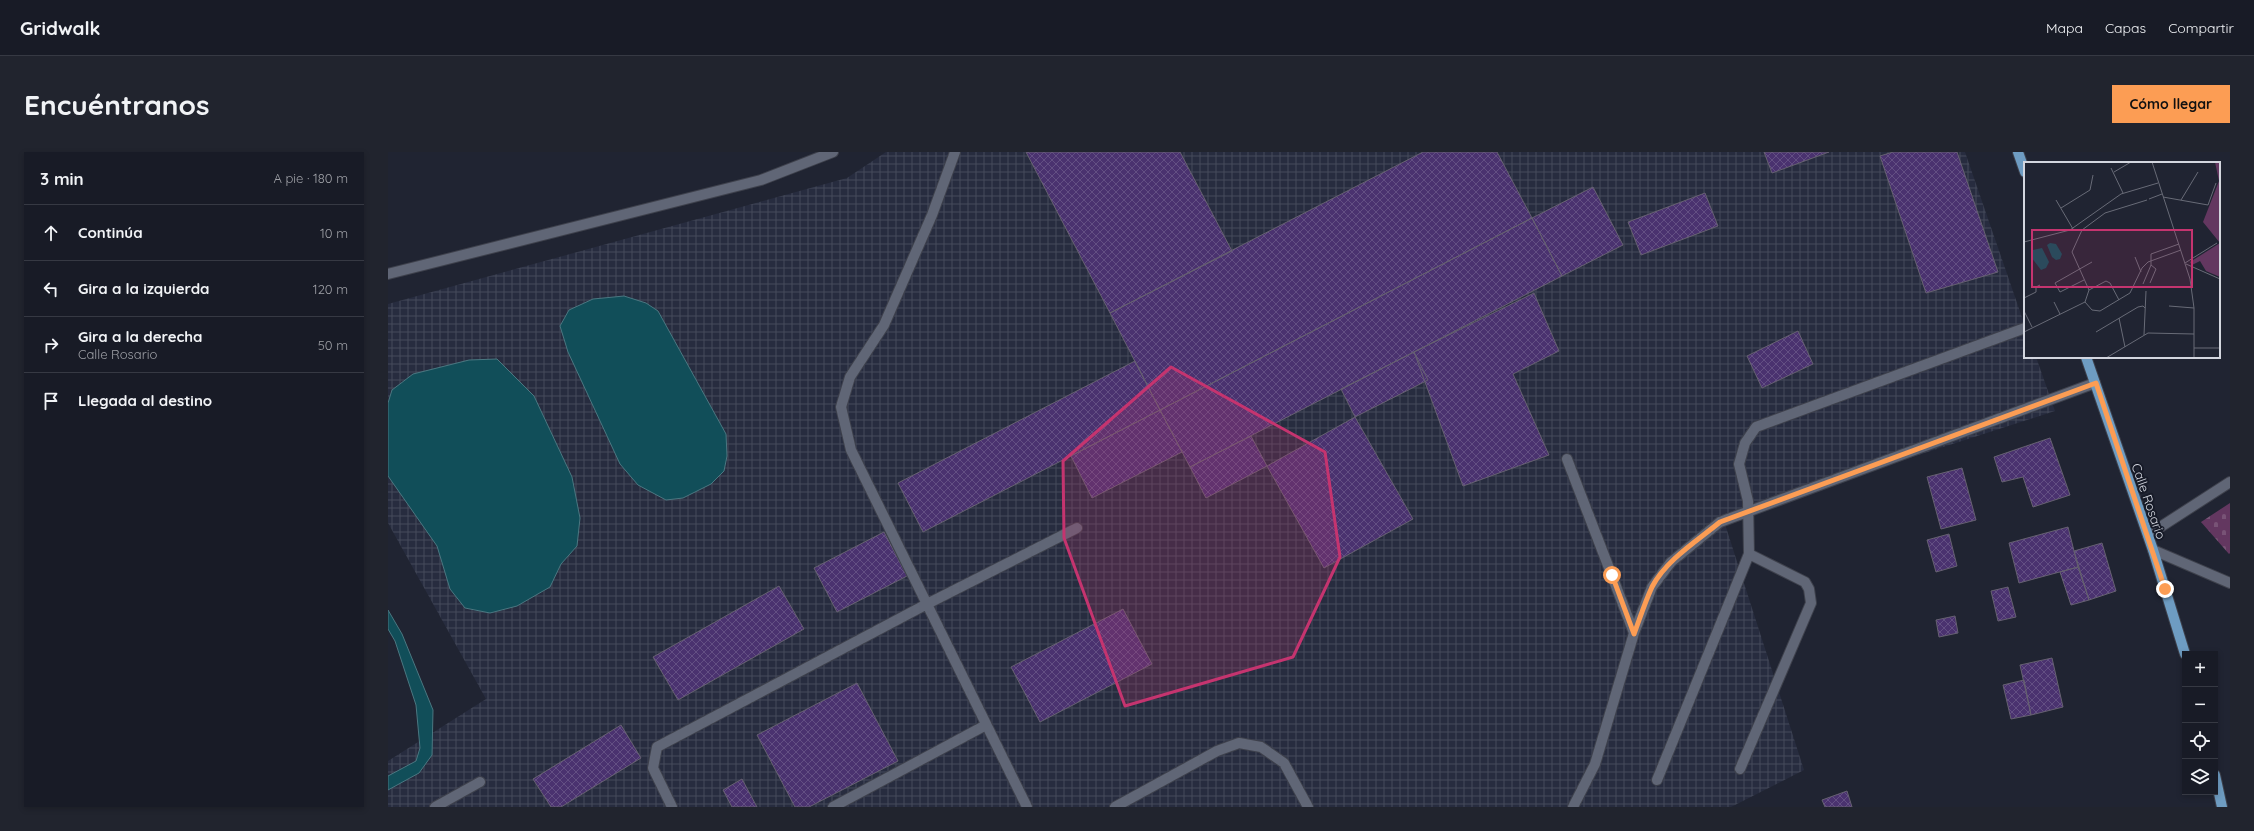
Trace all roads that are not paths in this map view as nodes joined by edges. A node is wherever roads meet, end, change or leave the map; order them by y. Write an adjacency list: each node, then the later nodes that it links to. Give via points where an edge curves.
1 (832, 152): 5 (street, via 761,180)
2 (955, 152): 17 (street, via 932,215 884,325 850,377 841,407 851,450)
3 (2018, 152): 4 (main road)
4 (2024, 169)
5 (388, 274)
6 (2024, 328): 11 (street, via 1756,427 1745,443 1739,464)
7 (2086, 358): 8 (main road, Calle Rosario)
8 (2096, 383): 11 (street); 13 (main road, Calle Rosario)
9 (1567, 459): 18 (street)
10 (2230, 482): 13 (street)
11 (1749, 513): 15 (street); 18 (street, via 1720,522 1671,562 1652,586)
12 (1077, 528): 17 (street)
13 (2148, 535): 14 (main road, Calle Rosario)
14 (2153, 550): 16 (street); 19 (main road, Calle Rosario)
15 (1749, 554): 21 (street, via 1805,582 1809,588 1811,602); 22 (street)
16 (2230, 583)
17 (927, 604): 20 (street); 26 (street, via 657,747 653,768)
18 (1634, 634): 31 (street, via 1595,764)
19 (2184, 651)
20 (986, 725): 27 (street); 28 (street)
21 (1740, 769)
22 (1657, 780)
23 (480, 782): 25 (street)
24 (2218, 789): 32 (main road)
25 (436, 807)
26 (672, 807)
27 (833, 807)
28 (1027, 807)
29 (1115, 807): 30 (street, via 1217,751 1239,743 1260,747 1284,763)
30 (1308, 807)
31 (1573, 807)
32 (2222, 807)

